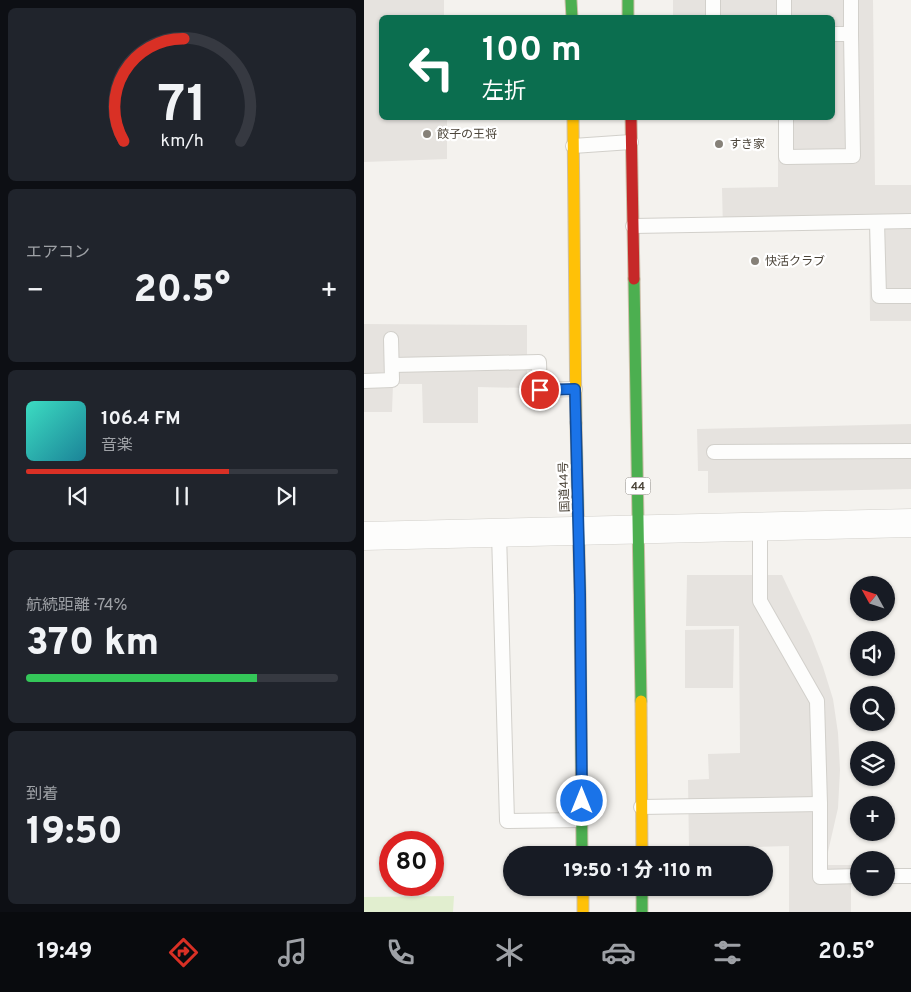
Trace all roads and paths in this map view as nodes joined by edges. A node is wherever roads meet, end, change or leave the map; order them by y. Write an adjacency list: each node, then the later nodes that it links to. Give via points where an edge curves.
1 (571, 0): 6 (highway)
2 (628, 0): 7 (highway)
3 (713, 0): 8 (lane)
4 (784, 0): 9 (lane)
5 (851, 0): 11 (lane)
6 (572, 15)
7 (628, 15)
8 (713, 15)
9 (784, 15)
10 (835, 34): 11 (lane)
11 (851, 34): 14 (lane, via 853,156 786,157)
12 (573, 120): 16 (highway, 国道44号)
13 (630, 120): 15 (highway, 44)
14 (786, 120)
15 (631, 142): 16 (lane); 19 (highway, 44)
16 (573, 146): 24 (highway, 国道44号)
17 (911, 221): 18 (lane)
18 (877, 222): 19 (lane); 20 (lane, via 879,296)
19 (633, 226): 29 (highway, 44)
20 (911, 296)
21 (391, 339): 22 (lane)
22 (392, 365): 23 (lane, via 392,380); 24 (lane, via 539,362 540,390)
23 (364, 381)
24 (575, 389): 30 (highway, 国道44号)
25 (911, 451): 26 (lane)
26 (714, 452)
27 (911, 523): 28 (street)
28 (760, 527): 29 (street); 33 (lane, via 760,601 817,701)
29 (638, 530): 30 (street); 34 (highway, 44)
30 (579, 531): 31 (street); 35 (highway, 国道44号)
31 (499, 533): 32 (street); 35 (lane, via 507,821)
32 (364, 536)
33 (820, 804): 34 (lane); 38 (lane, via 820,877)
34 (641, 808): 37 (highway, 44)
35 (582, 820): 36 (highway, 国道44号)
36 (582, 846)
37 (642, 846)
38 (850, 876)
39 (895, 876): 40 (lane)
40 (911, 876)
41 (583, 896): 43 (highway)
42 (642, 896): 44 (highway)
43 (583, 912)
44 (642, 912)

